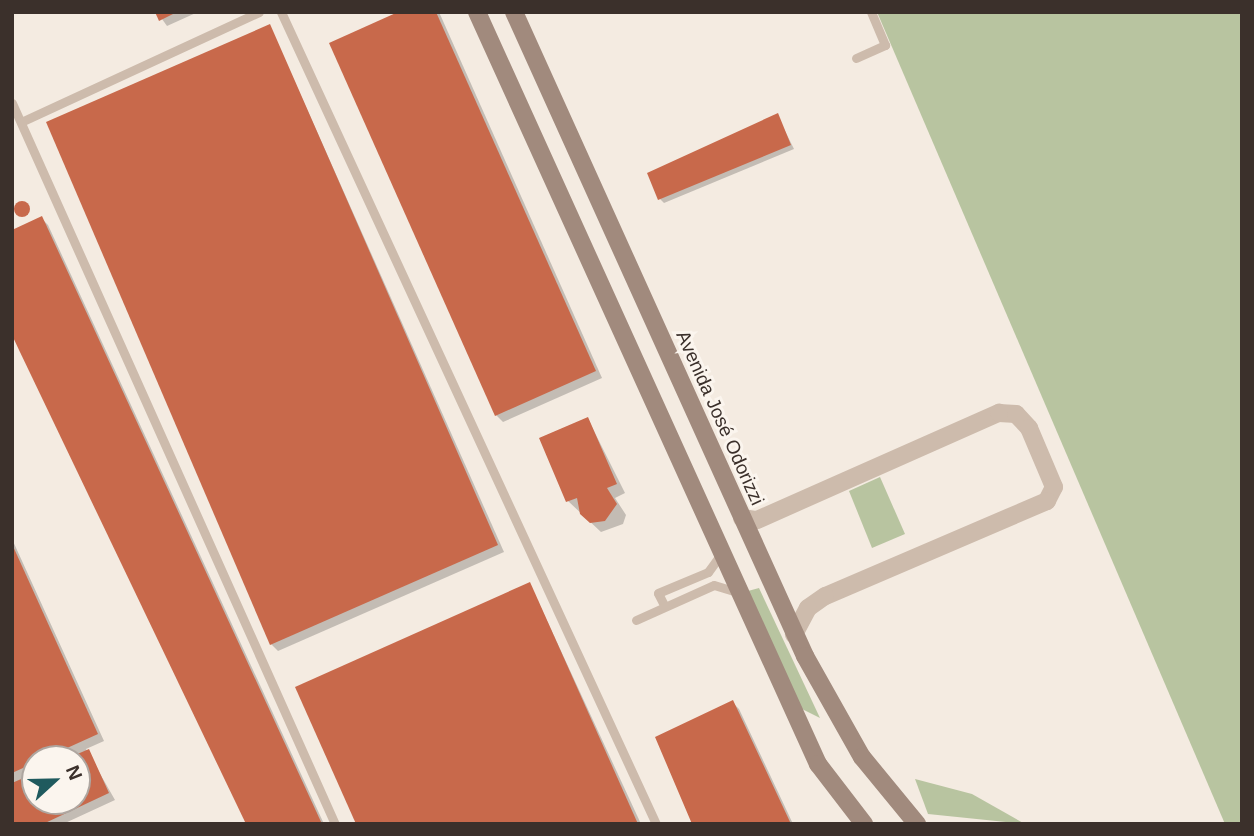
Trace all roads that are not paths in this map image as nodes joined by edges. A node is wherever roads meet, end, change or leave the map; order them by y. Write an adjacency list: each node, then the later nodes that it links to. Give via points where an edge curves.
1 (258, 12): 8 (lane)
2 (281, 12): 18 (lane)
3 (477, 12): 10 (main road)
4 (514, 12): 9 (main road, Avenida José Odorizzi)
5 (871, 12): 6 (lane, via 885,45)
6 (856, 58)
7 (12, 103): 8 (lane)
8 (21, 121): 17 (lane)
9 (742, 518): 16 (main road, Avenida José Odorizzi); 16 (street, via 757,520 999,414 1016,414 1029,428 1054,487 1047,501 825,596 808,608)
10 (721, 554): 11 (lane); 13 (main road)
11 (708, 572): 12 (lane); 14 (lane, via 658,593)
12 (714, 585): 13 (lane); 14 (lane)
13 (737, 592): 19 (main road, via 818,764)
14 (664, 605): 15 (lane)
15 (636, 620)
16 (794, 634): 20 (main road, Avenida José Odorizzi, via 833,712)
17 (335, 824)
18 (656, 824)
19 (864, 824)
20 (917, 824)

